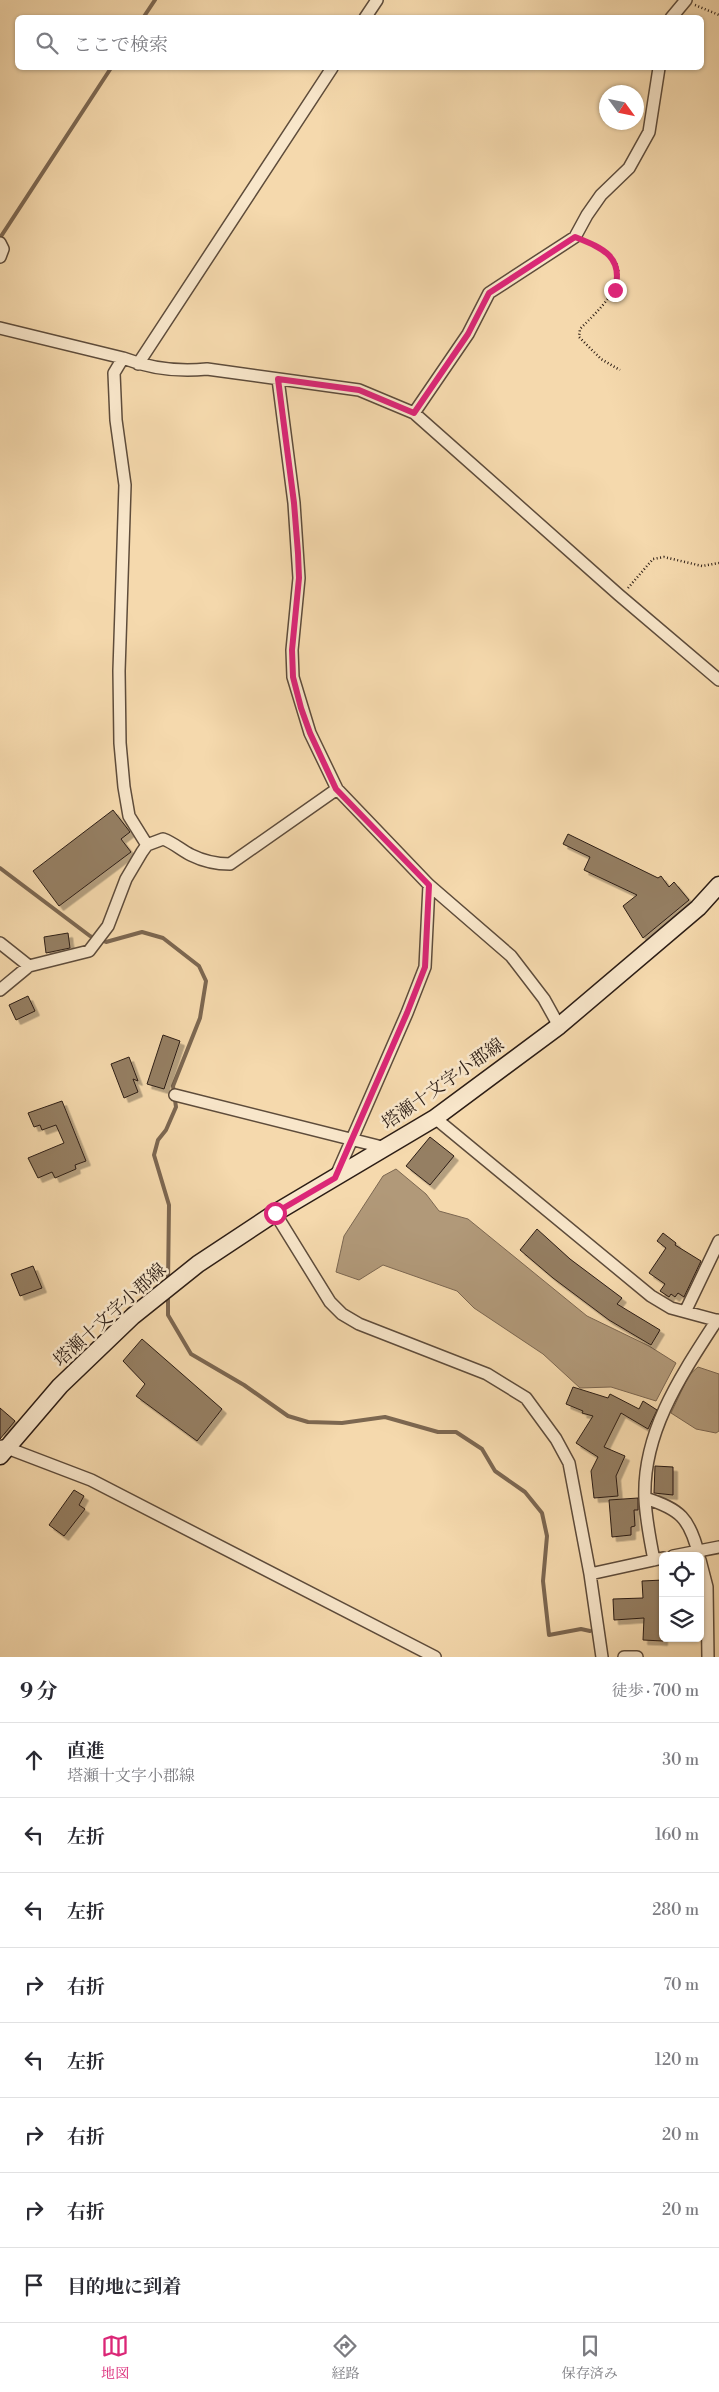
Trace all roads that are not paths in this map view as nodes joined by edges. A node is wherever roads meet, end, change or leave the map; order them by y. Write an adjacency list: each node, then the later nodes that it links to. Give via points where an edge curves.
1 (377, 0): 3 (street)
2 (685, 1): 4 (street)
3 (367, 15)
4 (673, 15)
5 (331, 70): 11 (street)
6 (659, 70): 13 (street, via 649,132 629,168 601,195 575,237 489,293 468,334)
7 (0, 243): 8 (street, via 3,249)
8 (0, 257)
9 (0, 328): 10 (street)
10 (123, 358): 11 (street); 16 (street, via 114,373 116,420 125,485 120,743 129,816)
11 (138, 364): 12 (street)
12 (278, 379): 13 (street, via 359,390); 15 (street, via 294,503 299,578 292,650 293,677 310,733)
13 (414, 413): 14 (street)
14 (719, 680)
15 (336, 789): 16 (street, via 230,864 217,864 190,855 163,839); 17 (street)
16 (147, 845): 20 (street, via 126,879 108,926 89,951)
17 (429, 885): 22 (street, via 511,956); 25 (street, via 425,967)
18 (719, 885): 22 (main road, 塔瀬十文字小郡線, via 698,908)
19 (0, 943): 20 (street)
20 (29, 966): 21 (street)
21 (0, 990)
22 (560, 1026): 24 (main road, 塔瀬十文字小郡線)
23 (176, 1095): 25 (street)
24 (435, 1118): 26 (main road, 塔瀬十文字小郡線); 30 (street, via 651,1296 671,1308)
25 (352, 1140): 26 (street); 27 (street)
26 (386, 1148): 27 (main road, 塔瀬十文字小郡線)
27 (335, 1178): 28 (main road, 塔瀬十文字小郡線)
28 (275, 1213): 32 (main road, 塔瀬十文字小郡線, via 198,1264 133,1316 60,1386); 38 (street, via 330,1302 342,1314 359,1324 487,1374 526,1398 569,1463)
29 (719, 1241): 30 (street)
30 (686, 1310): 31 (street)
31 (718, 1321): 33 (street, via 671,1394 651,1448)
32 (2, 1450): 40 (street, via 90,1480)
33 (645, 1498): 35 (street, via 676,1510 685,1519); 37 (street)
34 (719, 1547): 36 (street)
35 (698, 1552)
36 (704, 1553)
37 (658, 1559): 38 (street)
38 (590, 1574): 41 (street)
39 (704, 1575): 44 (street)
40 (435, 1657)
41 (602, 1657)
42 (624, 1657): 43 (street)
43 (637, 1657)
44 (708, 1657)

